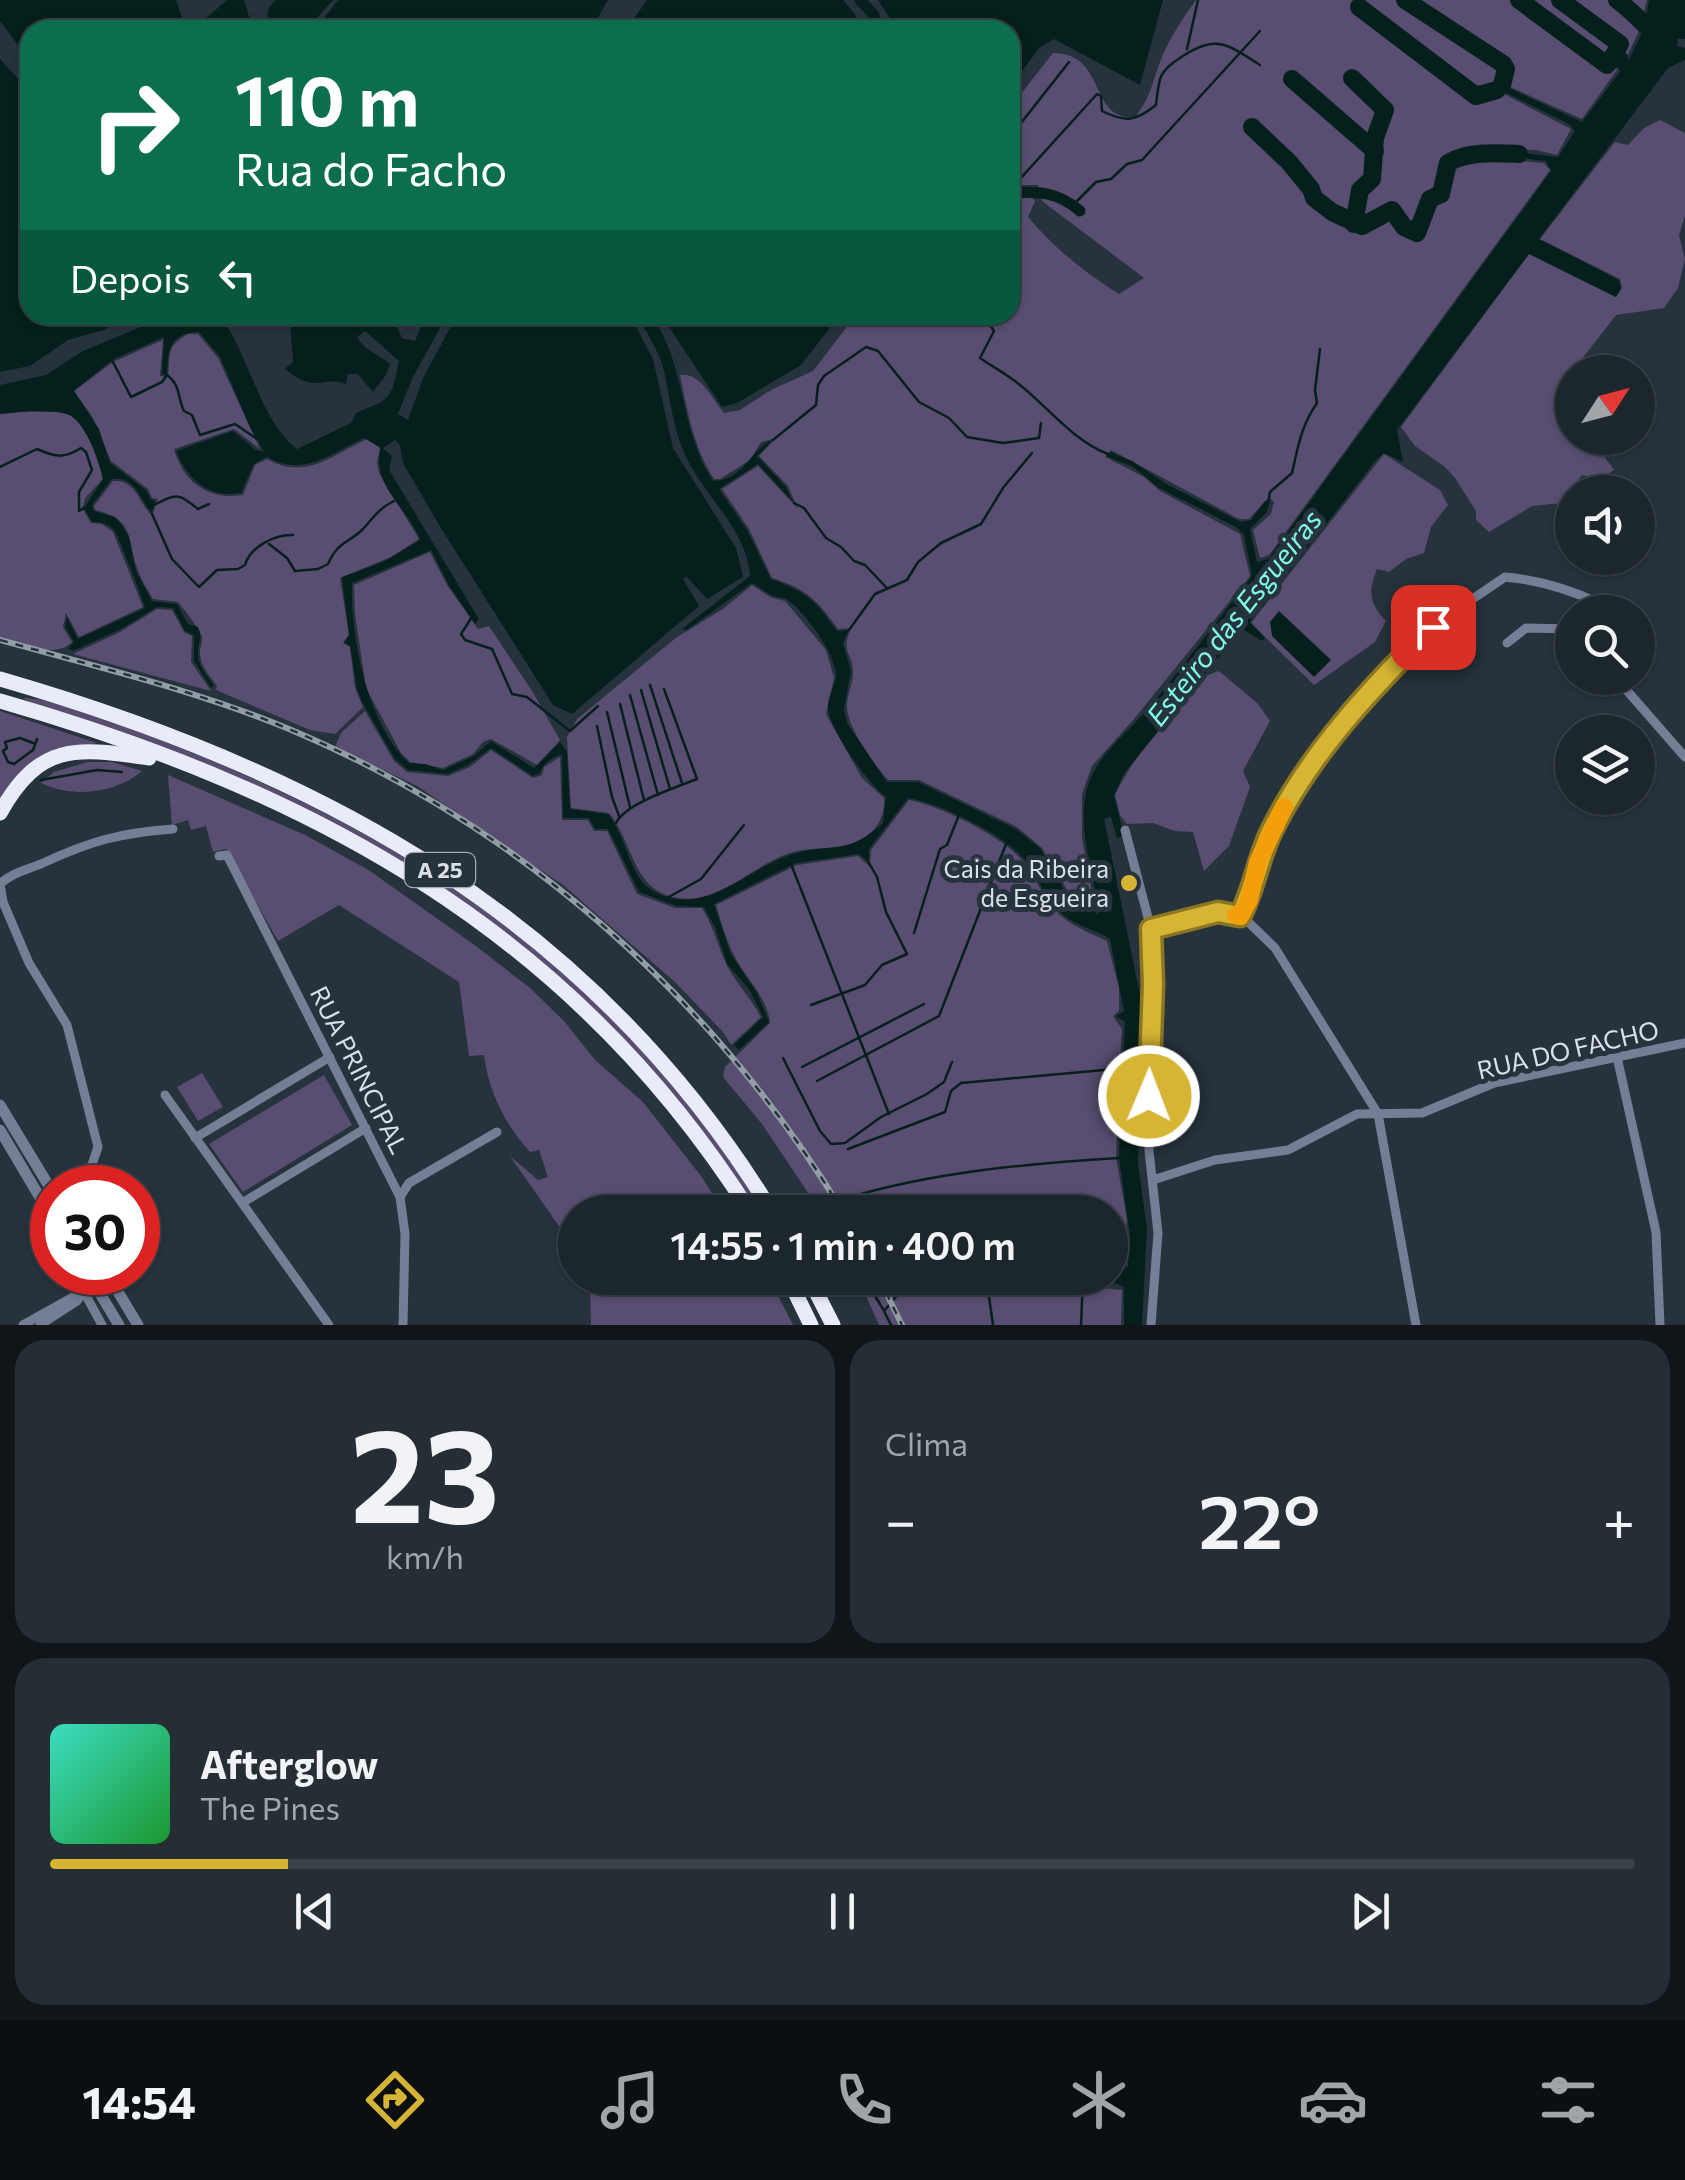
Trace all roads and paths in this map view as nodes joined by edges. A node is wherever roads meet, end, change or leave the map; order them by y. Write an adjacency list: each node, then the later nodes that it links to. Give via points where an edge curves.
1 (1582, 595): 13 (street, via 1505,576 1433,627 1318,757 1271,830)
2 (1555, 628): 3 (street, via 1526,628)
3 (1508, 643)
4 (0, 679): 30 (highway, A 25, via 140,725 331,805 478,894 631,1028 685,1086)
5 (1631, 695): 7 (street)
6 (0, 702): 8 (highway, A 25)
7 (1685, 757)
8 (177, 762): 9 (highway, via 108,750 60,756 32,770); 29 (highway, A 25, via 322,824 469,912 603,1026 668,1098)
9 (0, 813)
10 (172, 829): 26 (street, via 85,843 0,884 29,964 67,1025 98,1148)
11 (1125, 830): 14 (street)
12 (219, 856): 16 (street, RUA PRINCIPAL, via 227,855)
13 (1240, 916): 14 (street, via 1218,912); 20 (street, via 1275,948)
14 (1151, 929): 27 (street)
15 (1685, 1043): 17 (street, RUA DO FACHO)
16 (330, 1057): 21 (street, RUA PRINCIPAL); 24 (street)
17 (1616, 1058): 20 (street, RUA DO FACHO, via 1494,1083 1422,1113); 51 (street, via 1656,1232)
18 (165, 1095): 24 (street)
19 (0, 1105): 25 (street)
20 (1378, 1114): 27 (street, RUA DO FACHO, via 1358,1114 1288,1150 1215,1160); 50 (street)
21 (366, 1128): 31 (street, RUA PRINCIPAL); 32 (street)
22 (0, 1130): 28 (street)
23 (496, 1132): 31 (street, via 409,1183)
24 (196, 1138): 32 (street)
25 (37, 1165)
26 (92, 1165)
27 (1153, 1180): 49 (street, via 1158,1232)
28 (30, 1181)
29 (739, 1195)
30 (762, 1195)
31 (400, 1197): 46 (street, RUA PRINCIPAL)
32 (242, 1204): 45 (street)
33 (70, 1295): 40 (street)
34 (83, 1295): 41 (street)
35 (91, 1295): 42 (street)
36 (94, 1295): 43 (street)
37 (119, 1295): 44 (street)
38 (796, 1295): 47 (highway)
39 (818, 1295): 48 (highway)
40 (22, 1325)
41 (40, 1325)
42 (102, 1325)
43 (118, 1325)
44 (138, 1325)
45 (330, 1325)
46 (402, 1325)
47 (811, 1325)
48 (833, 1325)
49 (1152, 1325)
50 (1416, 1325)
51 (1660, 1325)

